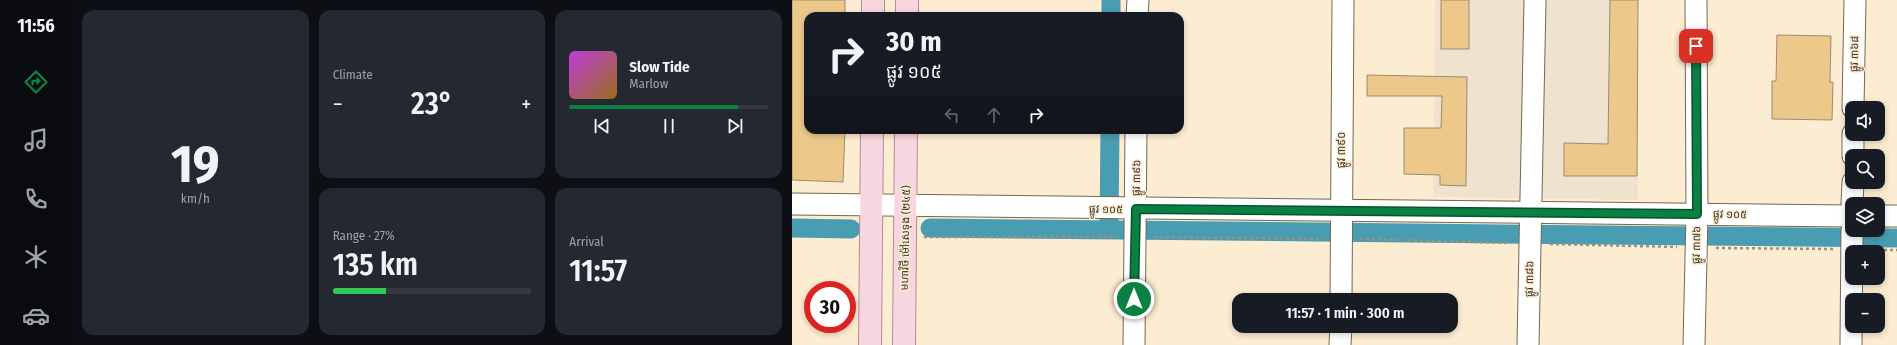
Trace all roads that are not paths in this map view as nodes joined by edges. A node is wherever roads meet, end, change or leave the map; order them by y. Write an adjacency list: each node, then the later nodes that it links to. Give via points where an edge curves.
1 (873, 0): 8 (main road)
2 (907, 0): 9 (main road)
3 (1138, 0): 10 (street)
4 (1343, 0): 23 (street, ផ្លូវ ៣៩០)
5 (1535, 0): 24 (street, ផ្លូវ ៣៨៦)
6 (1696, 0): 22 (street, ផ្លូវ ៣៧៦)
7 (1855, 0): 11 (street, ផ្លូវ ៣៦៨)
8 (873, 12)
9 (907, 12)
10 (1137, 12)
11 (1854, 101)
12 (872, 134): 16 (main road)
13 (906, 134): 17 (main road, មហាវិថី ម៉ៅសេទុង (២៤៥))
14 (1136, 134): 21 (street, ផ្លូវ ៣៩៦)
15 (792, 204): 16 (street, ផ្លូវ ១០៥)
16 (872, 206): 17 (street, ផ្លូវ ១០៥); 28 (main road)
17 (905, 206): 21 (street, ផ្លូវ ១០៥, via 1099,209); 29 (main road, មហាវិថី ម៉ៅសេទុង (២៤៥))
18 (1845, 216): 22 (street, ផ្លូវ ១០៥)
19 (1885, 216): 20 (street)
20 (1897, 216)
21 (1132, 219): 23 (street, ផ្លូវ ១០៥); 30 (street, ផ្លូវ ៣៩៦)
22 (1696, 220): 24 (street, ផ្លូវ ១០៥); 33 (street, ផ្លូវ ៣៧៦)
23 (1341, 224): 24 (street, ផ្លូវ ១០៥); 26 (street, ផ្លូវ ៣៩០)
24 (1530, 227): 32 (street, ផ្លូវ ៣៨៦)
25 (1852, 240): 34 (street)
26 (1340, 293)
27 (1340, 333): 31 (street)
28 (870, 345)
29 (904, 345)
30 (1134, 345)
31 (1340, 345)
32 (1528, 345)
33 (1694, 345)
34 (1851, 345)

